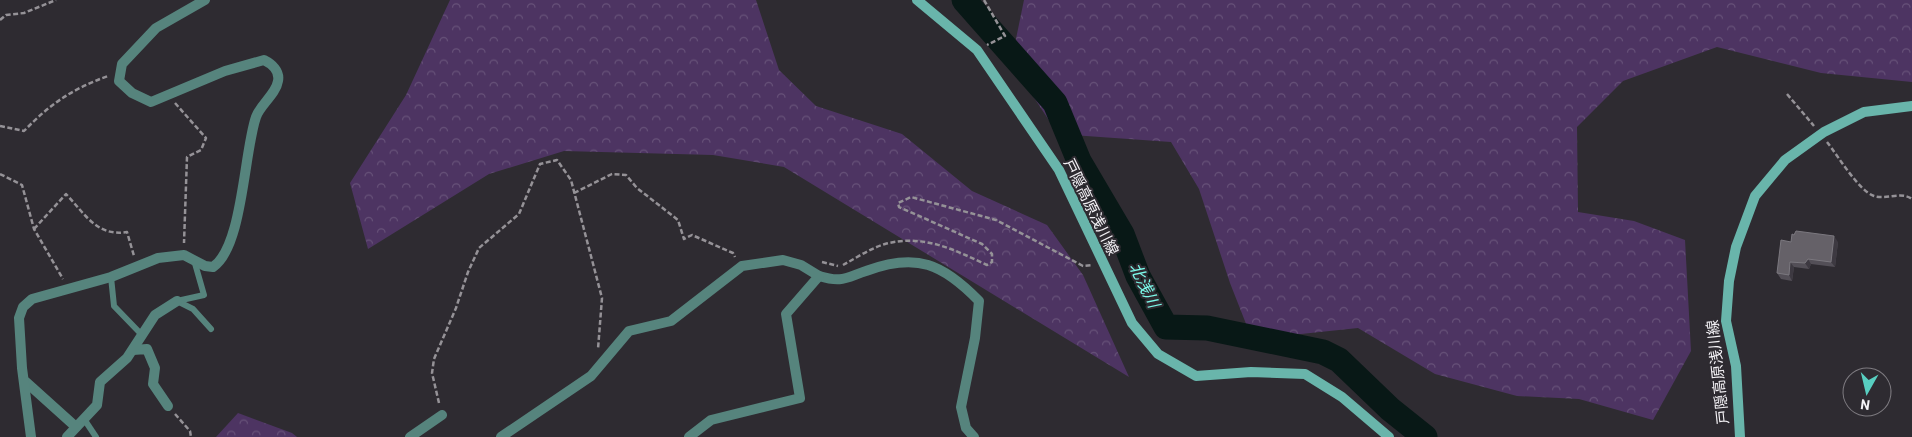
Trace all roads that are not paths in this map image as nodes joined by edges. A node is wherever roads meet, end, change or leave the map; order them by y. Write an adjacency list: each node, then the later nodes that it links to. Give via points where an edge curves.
1 (206, 0): 4 (street, via 156,28 122,64 119,81 143,100 151,102 225,71 264,60 272,64 278,74 278,82 256,116 237,216 225,254 213,267)
2 (917, 0): 23 (main road, 戸隠高原浅川線, via 977,50 1059,170 1132,323 1158,354 1196,376 1252,372 1305,374 1342,397)
3 (1912, 106): 24 (main road, 戸隠高原浅川線, via 1864,112 1821,134 1785,160 1755,196 1736,247 1726,321 1736,366)
4 (194, 260): 6 (street, via 184,255 158,258); 7 (lane, via 204,296)
5 (819, 276): 20 (street, via 801,264 783,260 740,267 671,321 629,331 591,376); 21 (street, via 786,314 800,398 711,420); 22 (street, via 835,281 892,262 919,262 958,280 979,301 961,407 966,428)
6 (111, 277): 9 (lane, via 114,306); 11 (street, via 32,299 23,307 19,318)
7 (177, 301): 8 (lane, via 193,310); 9 (street, via 155,315)
8 (212, 329)
9 (142, 335): 10 (street)
10 (132, 350): 12 (street, via 147,349 156,368 153,384); 14 (street, via 100,382 97,406)
11 (26, 382): 15 (street); 16 (street)
12 (168, 406)
13 (442, 415): 19 (street)
14 (84, 419): 15 (street); 18 (lane)
15 (76, 427): 17 (street)
16 (31, 437)
17 (67, 437)
18 (96, 437)
19 (410, 437)
20 (501, 437)
21 (689, 437)
22 (974, 437)
23 (1389, 437)
24 (1740, 437)

